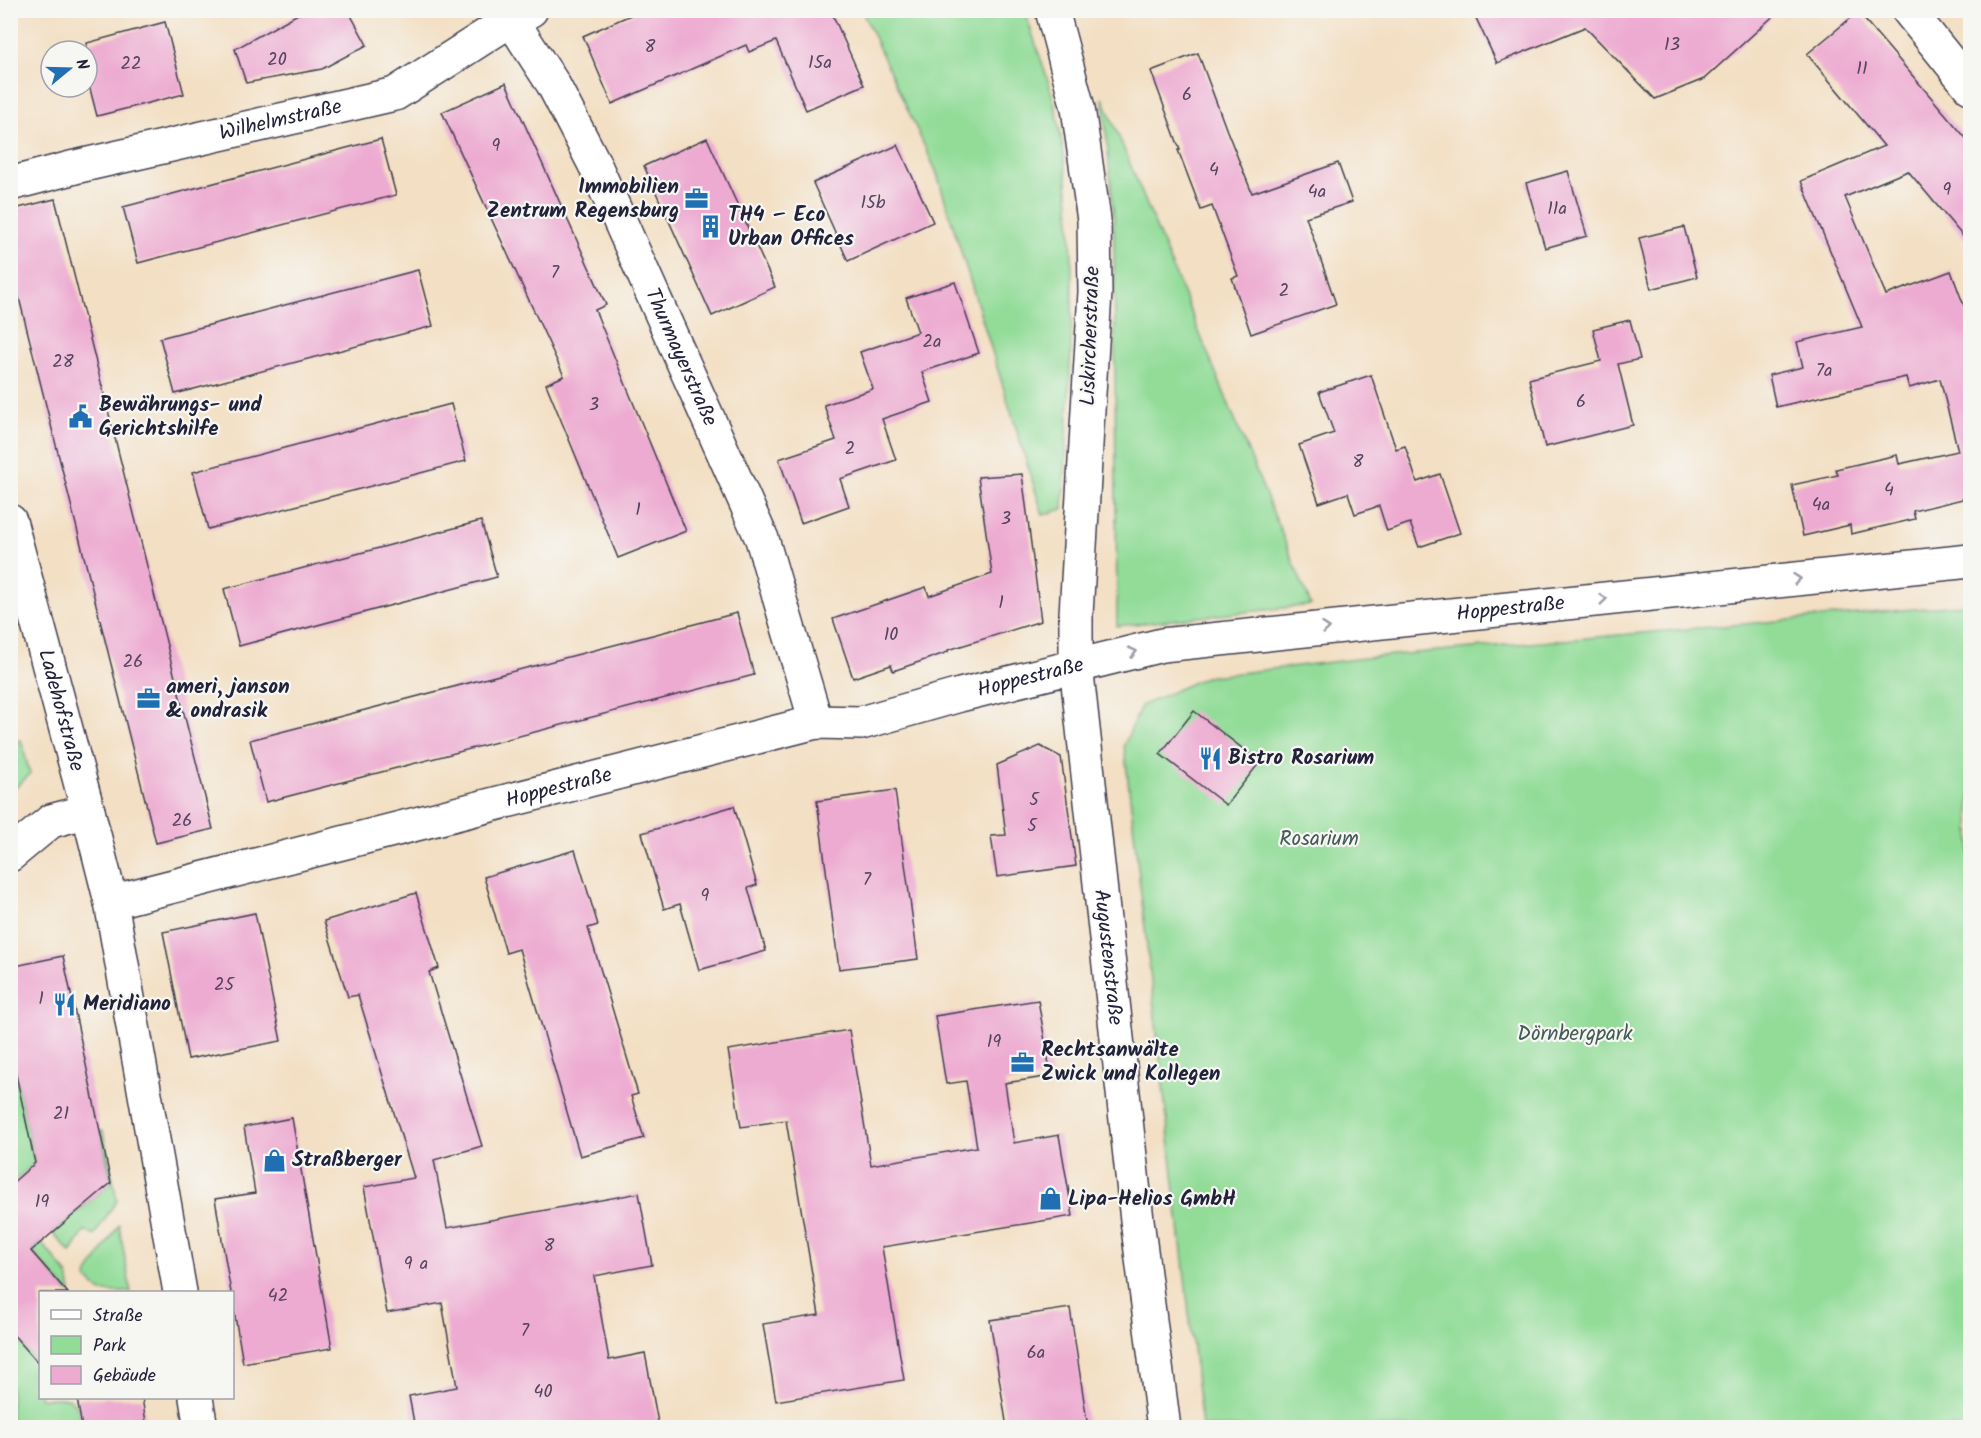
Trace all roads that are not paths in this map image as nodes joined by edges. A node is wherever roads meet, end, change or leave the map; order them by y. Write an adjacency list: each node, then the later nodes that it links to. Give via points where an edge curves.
1 (1052, 10): 8 (street, Liskircherstraße, via 1078,108 1094,220 1095,292)
2 (1908, 10): 4 (street)
3 (516, 13): 5 (street, Wilhelmstraße, via 395,94); 9 (street, Thurmayerstraße, via 594,163 762,539)
4 (1971, 87)
5 (10, 184)
6 (10, 520): 10 (street, Ladehofstraße)
7 (1971, 561): 8 (street, Hoppestraße, one-way to 7, via 1162,645)
8 (1076, 665): 9 (street, Hoppestraße, via 861,723); 16 (street, Augustenstraße)
9 (816, 722): 12 (street, Hoppestraße)
10 (88, 811): 11 (street, via 51,820); 12 (street, Ladehofstraße)
11 (10, 855)
12 (111, 902): 13 (street, Ladehofstraße)
13 (180, 1291)
14 (196, 1399): 15 (street)
15 (201, 1428)
16 (1164, 1428)

